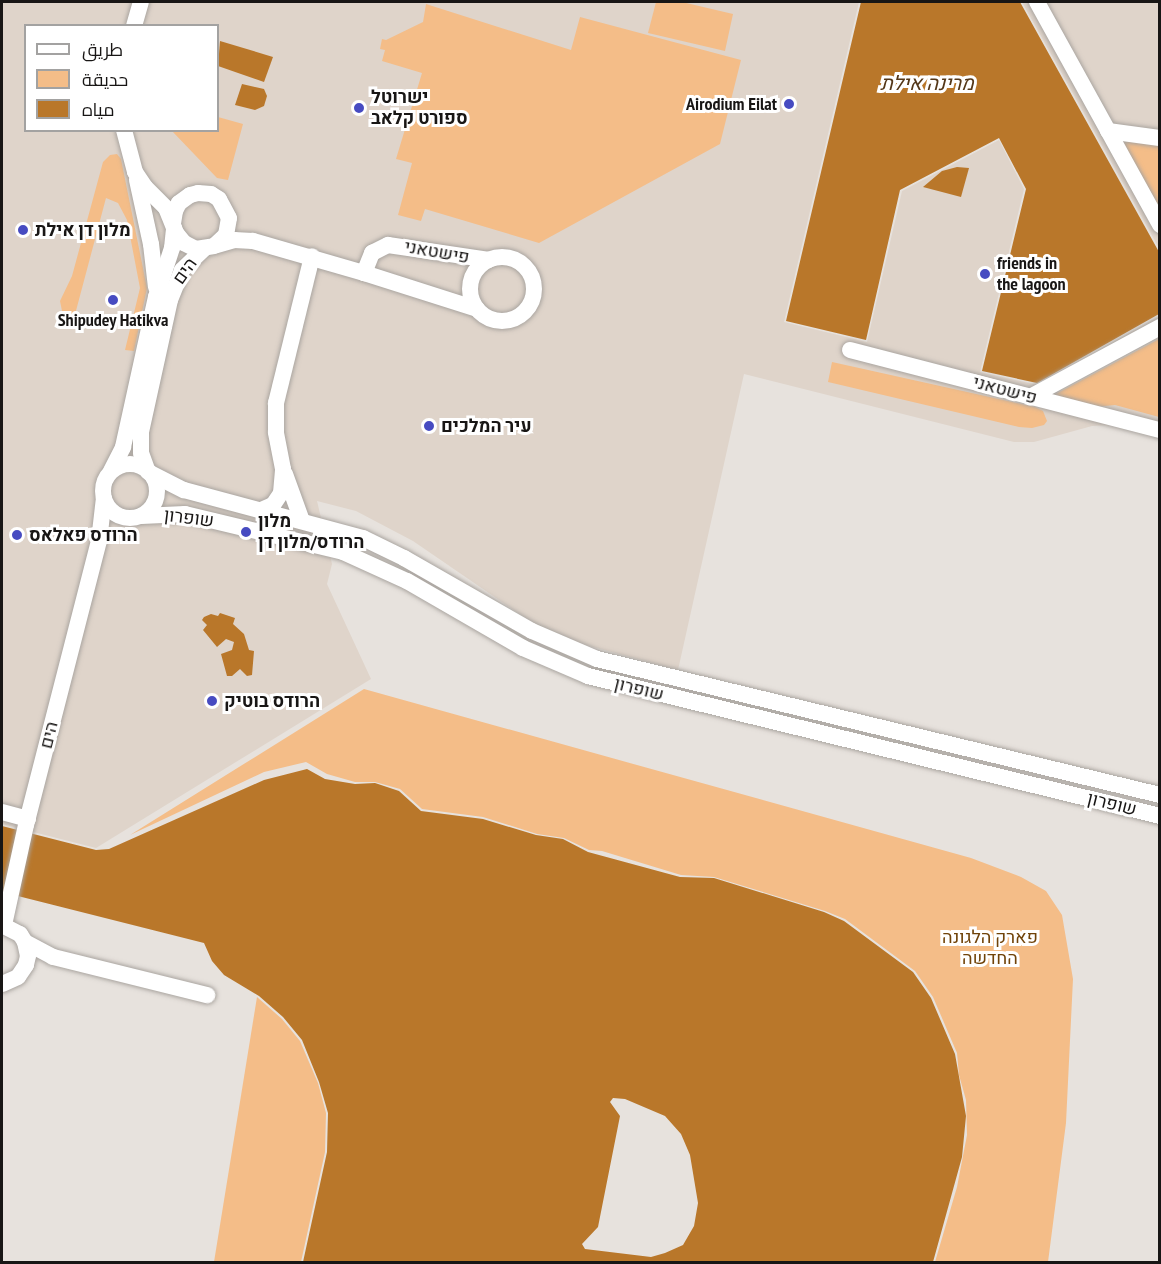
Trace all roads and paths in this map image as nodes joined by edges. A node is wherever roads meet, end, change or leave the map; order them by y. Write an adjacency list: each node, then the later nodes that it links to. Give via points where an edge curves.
1 (141, 2): 3 (street)
2 (1036, 2): 4 (street)
3 (135, 24)
4 (1108, 131): 6 (street); 9 (street)
5 (124, 132): 7 (street, הים)
6 (1160, 138)
7 (132, 162): 10 (street, הים, via 145,187 166,208); 16 (street, הים, via 151,244)
8 (228, 213): 10 (street, via 215,196 194,194 179,203); 11 (street, via 239,230); 12 (street, via 228,231)
9 (1160, 225)
10 (174, 226): 12 (street, via 183,243 195,249); 16 (street, הים, via 171,255)
11 (253, 241): 12 (street, פישטאני, via 238,239); 13 (street, פישטאני)
12 (210, 247): 24 (street, הים, via 182,270 170,300 141,432 141,453)
13 (312, 256): 15 (street, פישטאני); 22 (street, via 276,403)
14 (489, 260): 15 (street, פישטאני, via 388,245 372,253); 17 (street, via 476,269 471,279 471,300); 17 (street, via 504,257 523,265 533,283 533,294 530,304 515,318 494,320)
15 (364, 273): 17 (street, פישטאני)
16 (155, 300): 23 (street, הים, via 123,447)
17 (477, 309)
18 (1160, 327): 20 (street)
19 (850, 350): 20 (street, פישטאני)
20 (1030, 397): 21 (street, פישטאני)
21 (1160, 430)
22 (283, 469): 26 (street, via 280,497); 28 (street)
23 (111, 471): 24 (street, via 131,464); 25 (street, via 104,481)
24 (149, 472): 26 (street, שופרון, via 184,490); 27 (street, via 156,484 156,497 151,508)
25 (104, 498): 27 (street, via 116,515); 29 (street, הים)
26 (261, 510): 28 (street, שופרון)
27 (137, 517): 29 (street, via 117,526); 32 (street, שופרון, via 191,514 343,552 407,581 523,648 588,676)
28 (302, 521): 30 (street, שופרון, via 383,547 532,631 597,659)
29 (98, 546): 33 (street, הים)
30 (1160, 795)
31 (2, 812): 33 (street)
32 (1160, 816)
33 (27, 822): 34 (street, הים)
34 (3, 925): 35 (street, via 17,931)
35 (25, 942): 36 (street, via 44,953); 37 (street, via 28,956)
36 (80, 964): 37 (street, via 53,964); 38 (street)
37 (8, 982)
38 (207, 995)

